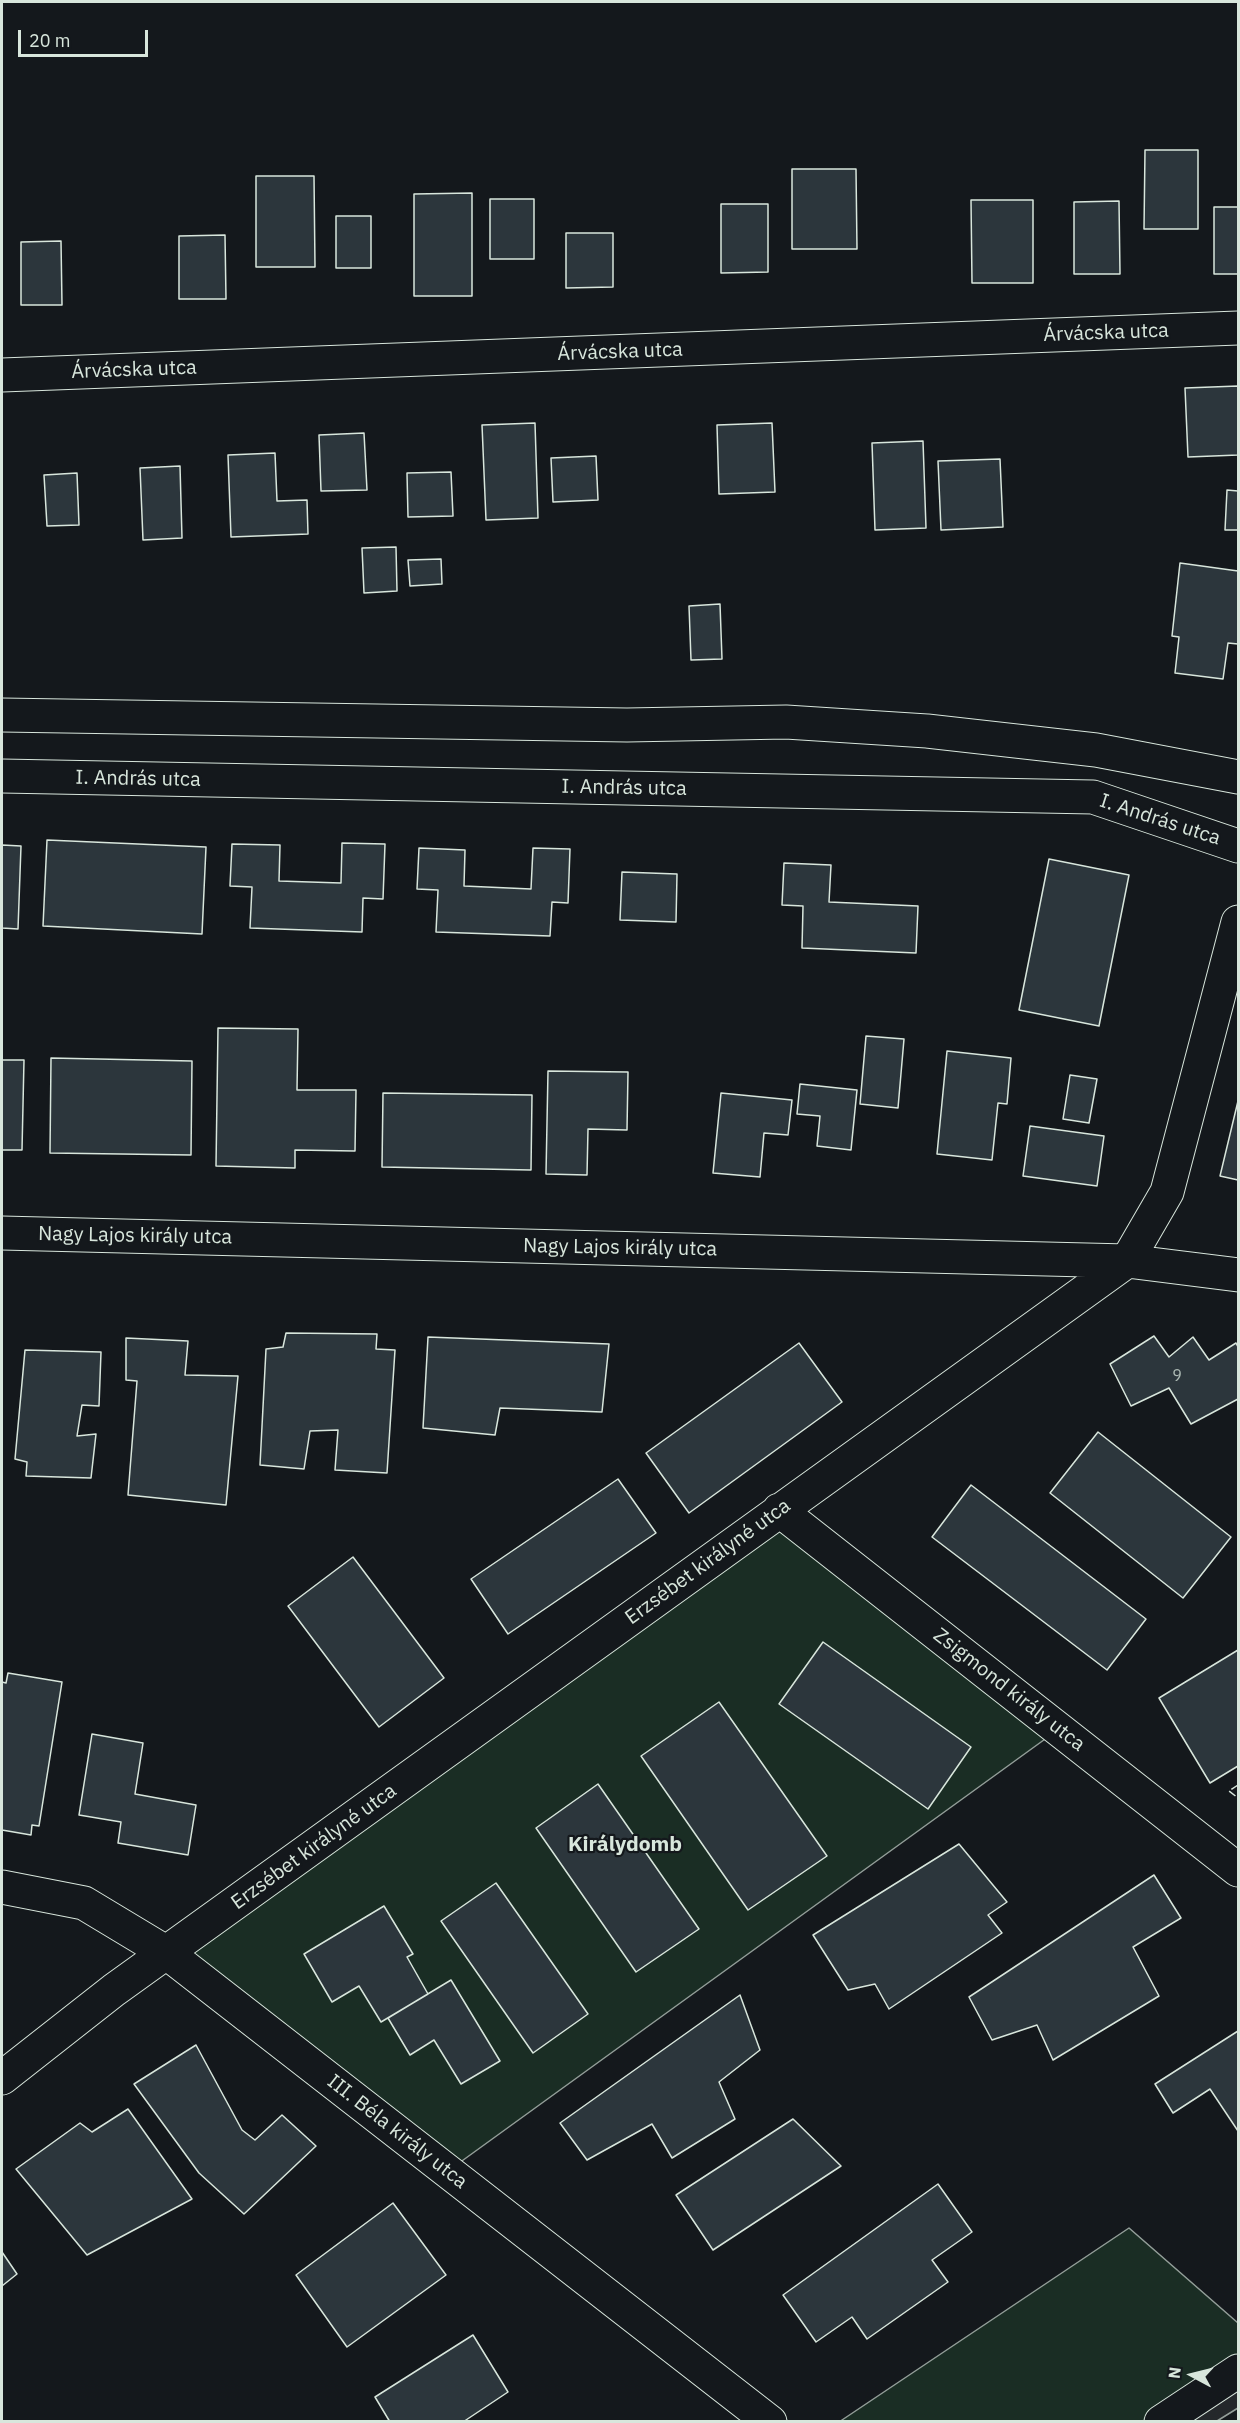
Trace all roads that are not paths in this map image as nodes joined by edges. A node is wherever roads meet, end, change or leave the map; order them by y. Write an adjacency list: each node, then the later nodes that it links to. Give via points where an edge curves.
1 (1239, 328): 2 (street, Árvácska utca)
2 (2, 375)
3 (2, 715): 5 (street, via 627,724 786,722 927,731 1096,750)
4 (2, 776): 6 (street, I. András utca, via 1093,797)
5 (1239, 777)
6 (1239, 846)
7 (1239, 922): 9 (street, Erzsébet királyné utca, via 1167,1192)
8 (2, 1233): 9 (street, Nagy Lajos király utca)
9 (1127, 1261): 10 (street, Nagy Lajos király utca); 11 (street, Erzsébet királyné utca)
10 (1239, 1275)
11 (779, 1510): 12 (street, Zsigmond király utca); 14 (street, Erzsébet királyné utca)
12 (1239, 1870)
13 (2, 1887): 14 (street, III. Béla király utca, via 84,1903)
14 (167, 1953): 15 (street, Erzsébet királyné utca); 17 (street, III. Béla király utca)
15 (2, 2078)
16 (1239, 2371): 18 (street)
17 (770, 2421)
18 (1161, 2421)

